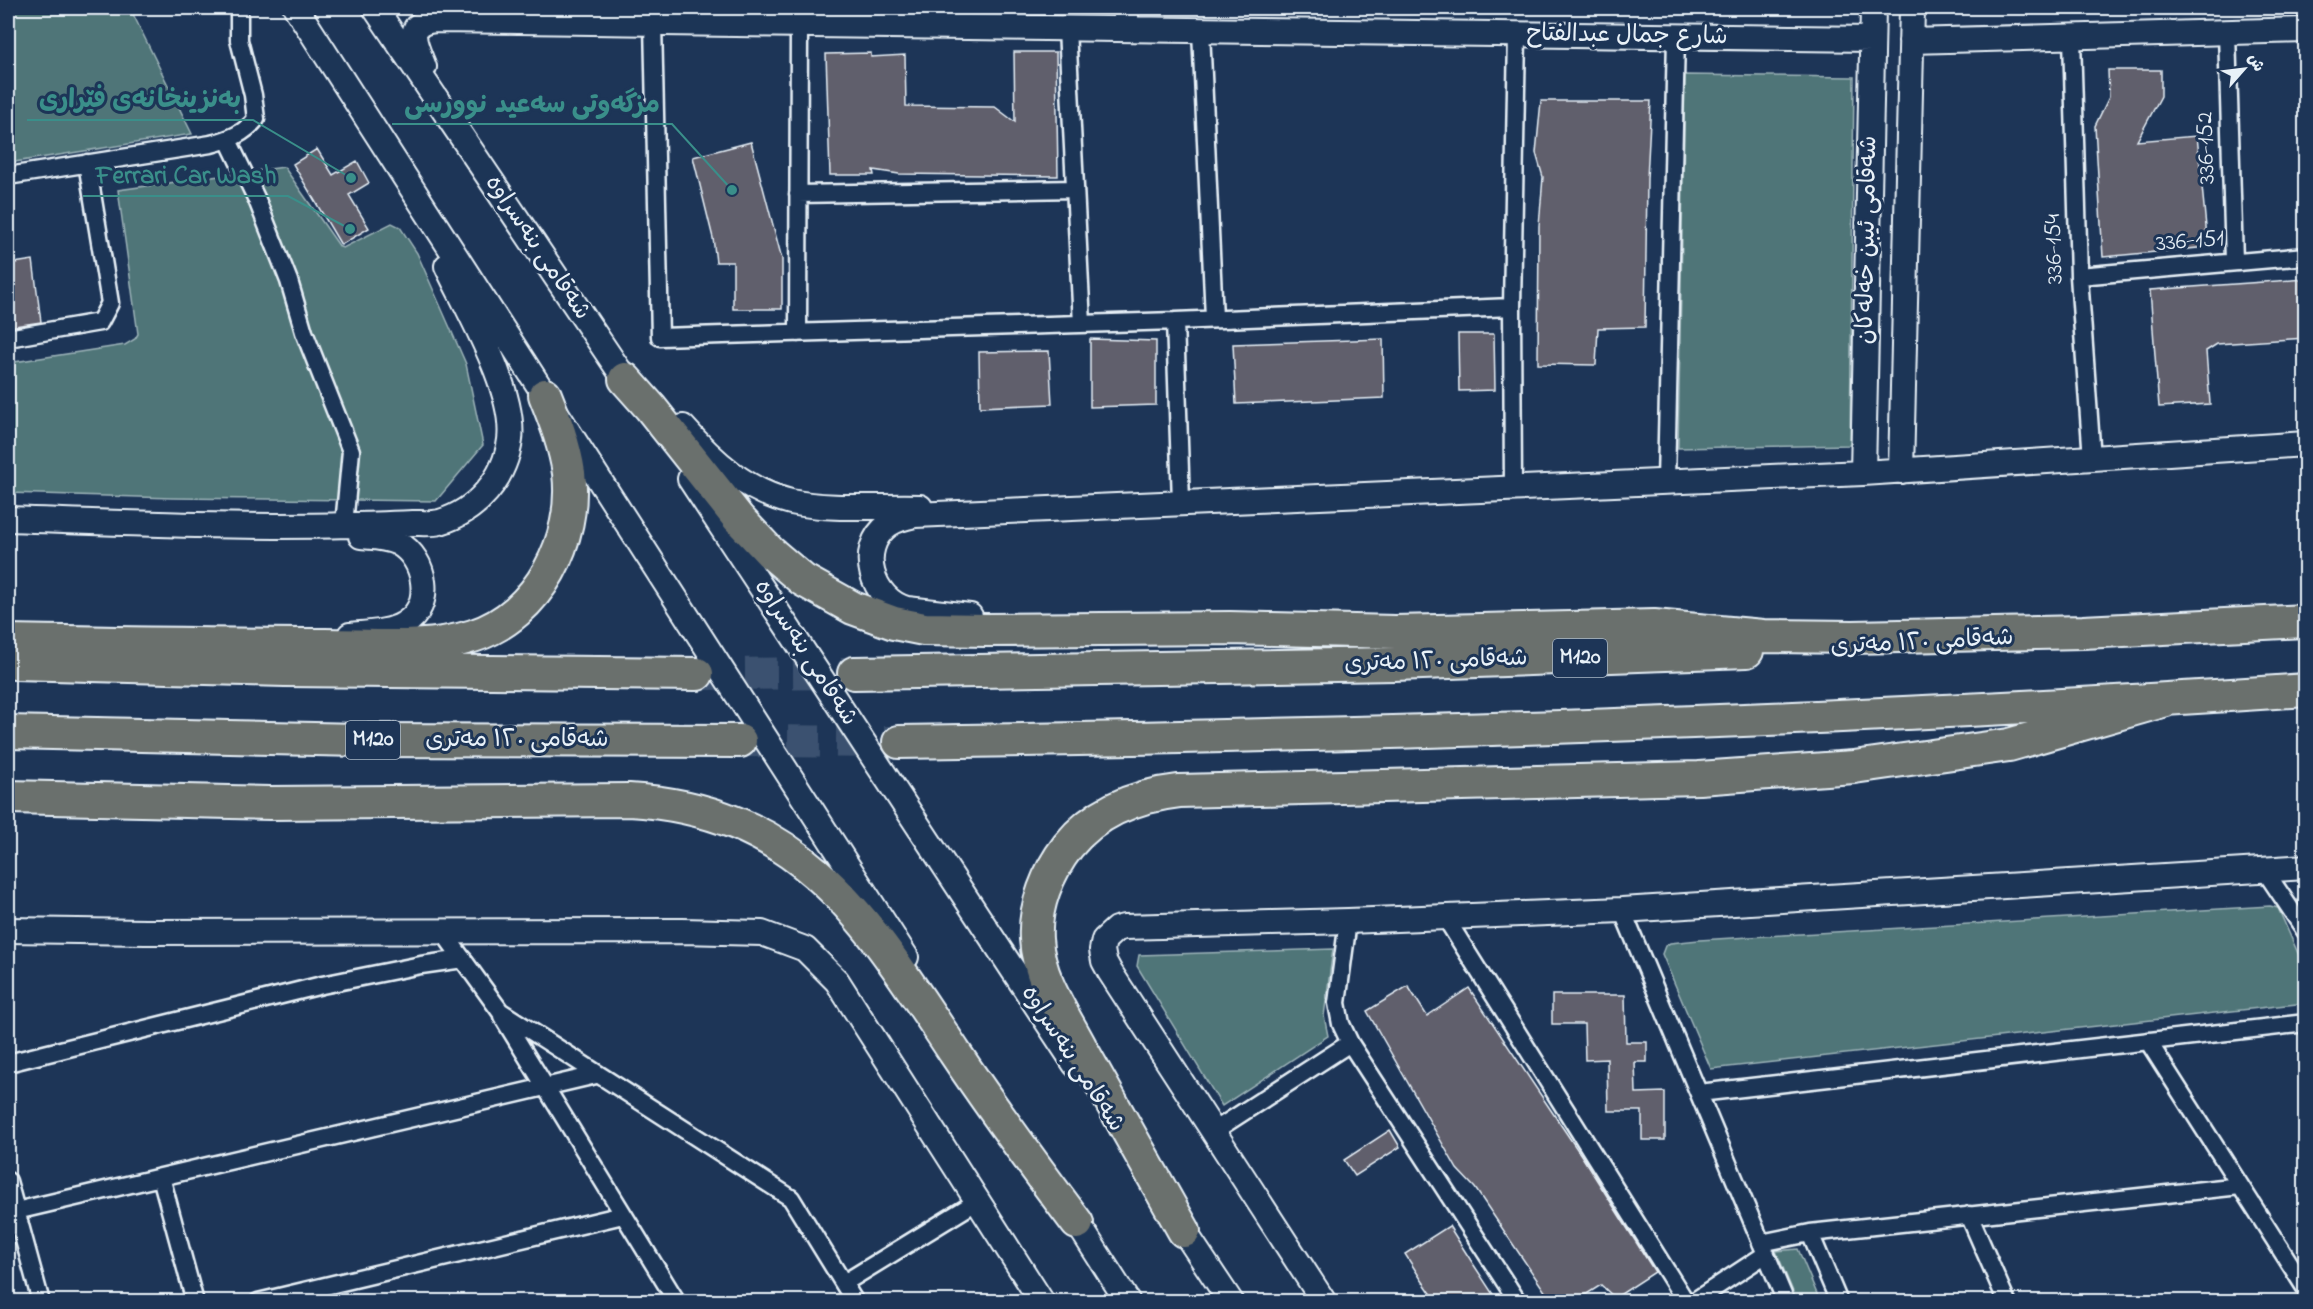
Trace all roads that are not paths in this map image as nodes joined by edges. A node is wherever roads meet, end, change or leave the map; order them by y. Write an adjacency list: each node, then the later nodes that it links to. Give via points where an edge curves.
1 (238, 8): 20 (street, via 238,40 256,119 246,131)
2 (296, 8): 25 (street)
3 (375, 8): 19 (street, شەقامی بنەسراوە)
4 (1873, 8): 17 (street, شەقامی ئیبن خەلەکان)
5 (1912, 8): 18 (street, شەقامی ئیبن خەلەکان)
6 (415, 15): 8 (street, شارع جمال عبدالفتاح, via 438,21); 19 (street, شارع جمال عبدالفتاح, via 414,41)
7 (1126, 18): 10 (street, شارع جمال عبدالفتاح); 12 (street, شارع جمال عبدالفتاح)
8 (653, 23): 9 (street, شارع جمال عبدالفتاح); 34 (street, via 660,337)
9 (799, 25): 10 (street, شارع جمال عبدالفتاح); 24 (street)
10 (1067, 29): 23 (street)
11 (2306, 30): 13 (street)
12 (1201, 31): 14 (street, شارع جمال عبدالفتاح); 31 (street)
13 (2227, 33): 16 (street); 27 (street, 336-152)
14 (1517, 34): 15 (street, شارع جمال عبدالفتاح); 30 (street)
15 (1676, 37): 17 (street, شارع جمال عبدالفتاح); 42 (street)
16 (2072, 38): 18 (street); 28 (street, 336-154)
17 (1872, 39): 41 (street, شەقامی ئیبن خەلەکان)
18 (1911, 41): 40 (street, شەقامی ئیبن خەلەکان)
19 (435, 97): 29 (street, شەقامی بنەسراوە)
20 (228, 140): 21 (street); 47 (street, via 257,200 351,451)
21 (87, 163): 22 (street); 35 (street, via 110,303 100,322)
22 (8, 176)
23 (1075, 189): 24 (street); 33 (street)
24 (798, 194): 34 (street)
25 (428, 213): 37 (street); 47 (street, via 444,259 503,392 510,430 505,460 487,492 451,518 438,523)
26 (2306, 256): 27 (street, 336-151)
27 (2234, 261): 28 (street, 336-151)
28 (2079, 276): 39 (street, 336-154)
29 (571, 297): 36 (street, شەقامی بنەسراوە); 45 (street, via 700,447 726,471 750,485 793,502 823,506)
30 (1512, 307): 31 (street); 43 (street)
31 (1214, 318): 32 (street)
32 (1175, 321): 33 (street); 44 (street)
33 (1082, 324): 34 (street)
34 (798, 333)
35 (8, 338)
36 (625, 379): 50 (highway, via 738,519 770,552 803,579 853,608 894,623 924,628); 88 (street, شەقامی بنەسراوە)
37 (545, 395): 52 (highway, via 569,475 565,530 549,570 514,612 475,636 451,642); 87 (street)
38 (2306, 444): 39 (street)
39 (2092, 459): 40 (street)
40 (1901, 471): 41 (street)
41 (1863, 473): 42 (street)
42 (1666, 482): 43 (street)
43 (1513, 489): 44 (street)
44 (1180, 502): 45 (street)
45 (1024, 509): 50 (street, via 915,515 897,520 886,526 873,550 871,567 878,588 899,607 926,612)
46 (8, 519): 48 (street)
47 (344, 525): 48 (street)
48 (275, 527): 52 (street, via 384,538 398,543 415,560 423,576 420,606 404,625 381,631)
49 (2306, 622): 50 (highway, via 2083,633 1853,637 1763,636 1654,626 1395,632); 54 (highway, شەقامی ١٢٠ مەتری / M120, via 1635,656)
50 (1119, 629)
51 (8, 641): 52 (highway)
52 (243, 645)
53 (8, 663): 55 (highway)
54 (854, 673)
55 (697, 674)
56 (2306, 690): 57 (highway)
57 (2166, 700): 60 (highway, via 1776,720 1317,735); 88 (highway, via 2009,744 1854,767 1699,778 1179,791 1118,806 1078,834 1055,866 1039,908 1036,940 1049,988)
58 (8, 732): 59 (highway, شەقامی ١٢٠ مەتری / M120, via 359,740)
59 (740, 741)
60 (899, 742)
61 (8, 797): 87 (highway, via 270,804 629,800 672,804 727,819 776,842 804,862 857,912)
62 (2306, 867): 63 (street)
63 (2265, 871): 64 (street); 69 (street)
64 (1622, 910): 65 (street); 78 (street)
65 (1444, 917): 66 (street); 103 (street)
66 (1348, 921): 74 (street, via 1337,1003); 79 (street, via 1131,926 1116,929 1104,940 1104,961 1110,972)
67 (8, 930): 68 (street)
68 (443, 932): 70 (street); 83 (street, via 762,933 805,949 837,981)
69 (2306, 932)
70 (463, 959): 71 (street); 75 (street, via 322,985)
71 (500, 1011): 76 (street); 77 (street)
72 (2306, 1023): 73 (street)
73 (2148, 1041): 78 (street); 82 (street)
74 (1350, 1043): 79 (street); 102 (street)
75 (8, 1063)
76 (596, 1075): 77 (street); 91 (street, via 791,1198)
77 (545, 1087): 80 (street); 85 (street)
78 (1699, 1093): 90 (street)
79 (1214, 1131): 101 (street)
80 (161, 1177): 84 (street); 94 (street)
81 (8, 1181): 84 (street)
82 (2240, 1186): 86 (street); 92 (street)
83 (976, 1202): 91 (street); 98 (street)
84 (16, 1212): 93 (street)
85 (623, 1215): 95 (street); 96 (street)
86 (1969, 1215): 89 (street); 107 (street)
87 (1077, 1223): 99 (street)
88 (1184, 1231): 100 (street, شەقامی بنەسراوە)
89 (1810, 1233): 90 (street); 106 (street)
90 (1763, 1248): 104 (street); 105 (street)
91 (844, 1283): 97 (street)
92 (2306, 1289)
93 (41, 1302)
94 (195, 1302)
95 (258, 1302)
96 (677, 1302)
97 (855, 1302)
98 (1041, 1302)
99 (1128, 1302)
100 (1231, 1302)
101 (1324, 1302)
102 (1518, 1302)
103 (1686, 1302)
104 (1693, 1302)
105 (1786, 1302)
106 (1839, 1302)
107 (2007, 1302)

